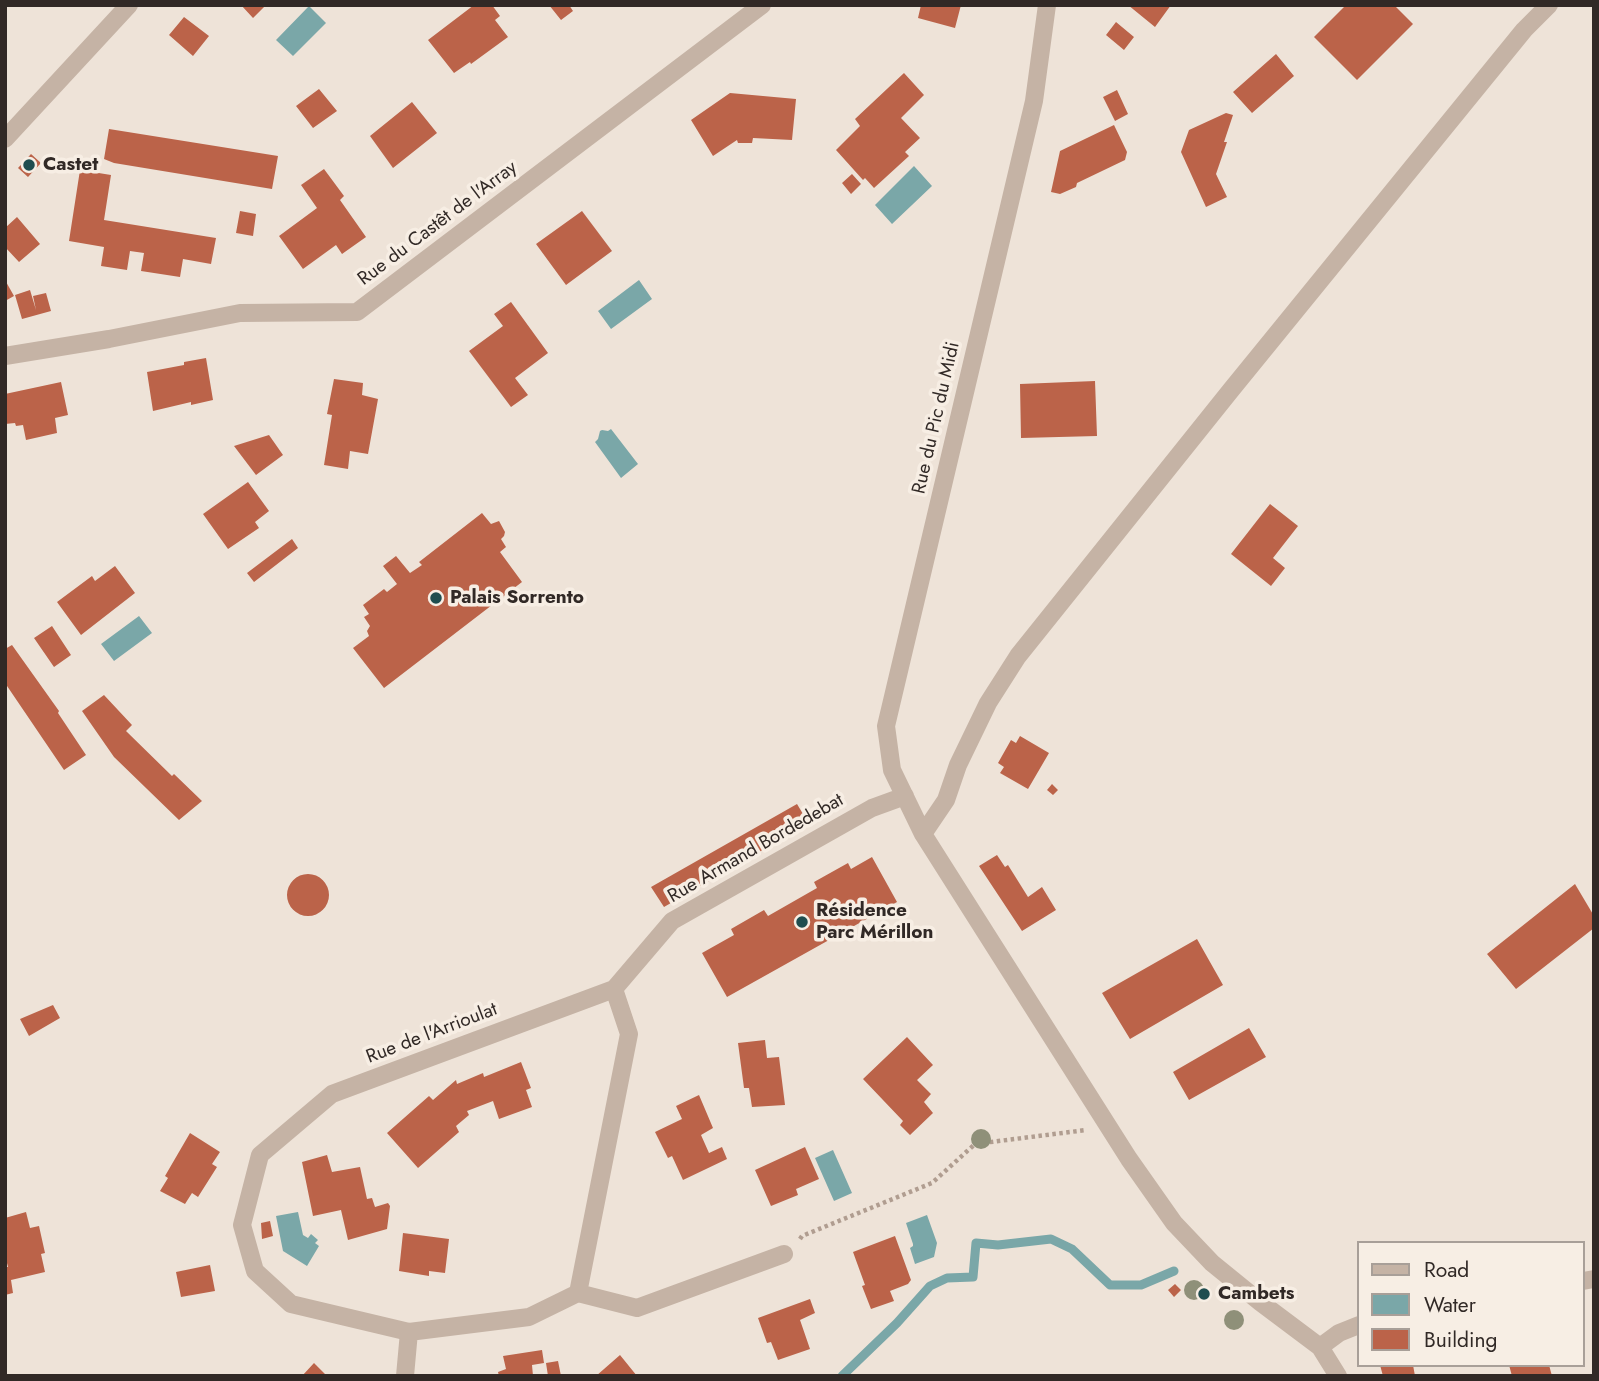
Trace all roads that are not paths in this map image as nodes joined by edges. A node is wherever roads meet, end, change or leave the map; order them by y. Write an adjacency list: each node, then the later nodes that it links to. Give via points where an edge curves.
1 (129, 5): 5 (street)
2 (762, 5): 6 (street, Rue du Castêt de l'Array, via 357,312 240,313)
3 (1048, 5): 7 (street, Rue du Pic du Midi, via 1034,101 886,726 892,770)
4 (1549, 5): 8 (street, via 1524,30 1018,656 988,703 946,800)
5 (5, 139)
6 (5, 356)
7 (905, 796): 8 (street, Rue du Pic du Midi); 9 (street, Rue Armand Bordedebat, via 872,808 672,921)
8 (923, 834): 14 (street, Rue du Pic du Midi, via 1174,1223 1212,1263)
9 (614, 989): 11 (street, via 629,1034); 13 (street, Rue de l'Arrioulat, via 332,1094 260,1156 242,1225 255,1271 291,1304)
10 (784, 1254): 11 (street, via 637,1308)
11 (578, 1293): 13 (street, Rue de l'Arrioulat, via 529,1317)
12 (1358, 1325): 14 (street)
13 (409, 1332): 15 (street)
14 (1320, 1347): 16 (street)
15 (405, 1376)
16 (1338, 1376)

